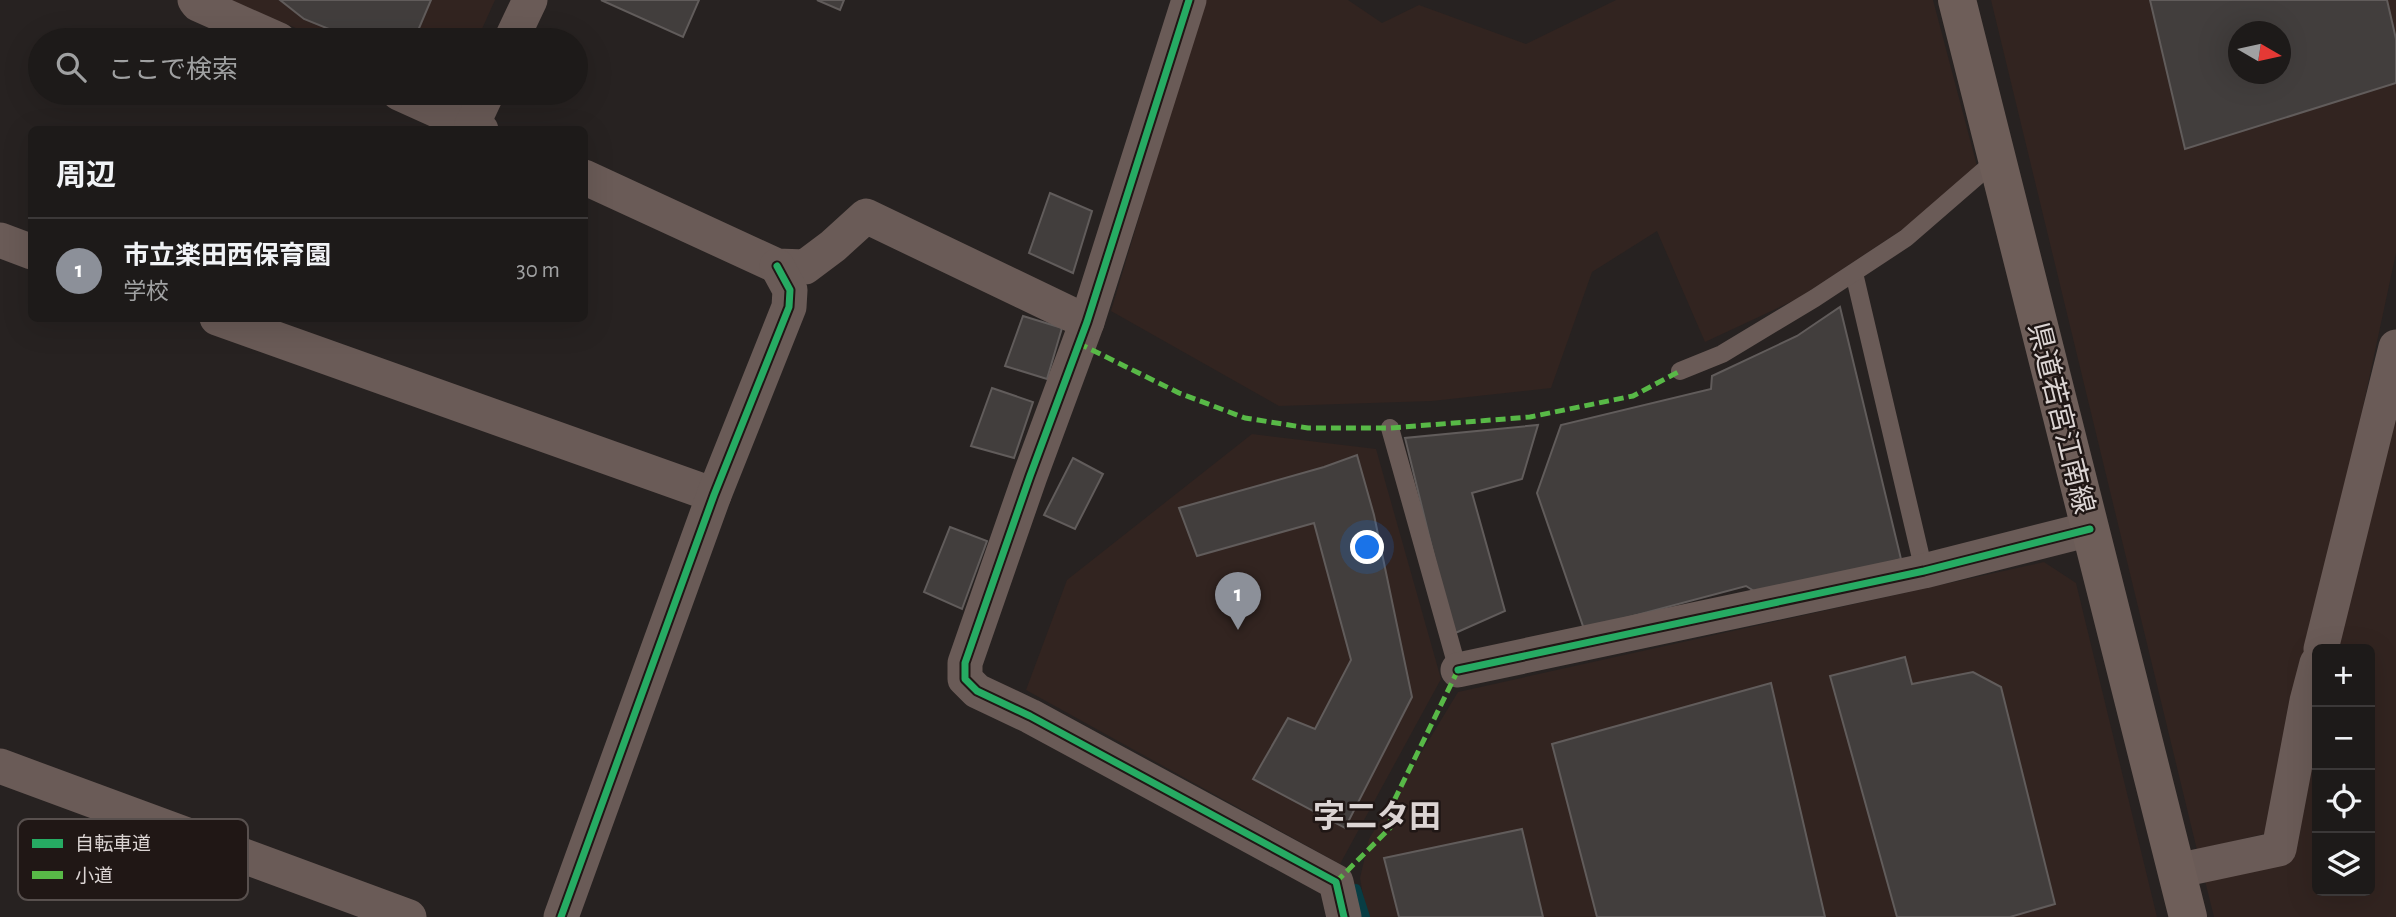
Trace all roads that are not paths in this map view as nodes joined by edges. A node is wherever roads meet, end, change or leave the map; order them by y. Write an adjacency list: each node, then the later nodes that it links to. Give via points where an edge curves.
1 (195, 0): 5 (street)
2 (530, 0): 6 (street)
3 (1189, 0): 17 (street)
4 (1957, 0): 11 (main road, 県道若宮江南線)
5 (252, 28)
6 (517, 28)
7 (426, 105): 9 (street)
8 (483, 105): 10 (street)
9 (475, 126)
10 (477, 126)
11 (1996, 160): 16 (lane, via 1906,238); 23 (main road, 県道若宮江南線)
12 (588, 179): 15 (street)
13 (0, 240): 14 (street)
14 (28, 250)
15 (777, 266): 17 (street, via 804,267 866,216); 22 (street, via 790,290 789,307)
16 (1854, 272): 20 (lane, via 1722,354); 24 (lane)
17 (1087, 321): 34 (street, via 965,663 965,678 977,691 1336,882)
18 (228, 322): 22 (street)
19 (2396, 347): 25 (street)
20 (1680, 371)
21 (1390, 428): 26 (lane)
22 (714, 495): 33 (street)
23 (2090, 529): 24 (street); 31 (main road, 県道若宮江南線)
24 (1924, 571): 26 (street)
25 (2322, 644)
26 (1458, 670)
27 (2312, 682): 31 (street, via 2279,849)
28 (0, 766): 29 (street)
29 (144, 819)
30 (248, 858): 32 (street)
31 (2176, 871): 35 (main road, 県道若宮江南線)
32 (409, 917)
33 (561, 917)
34 (1343, 917)
35 (2188, 917)

